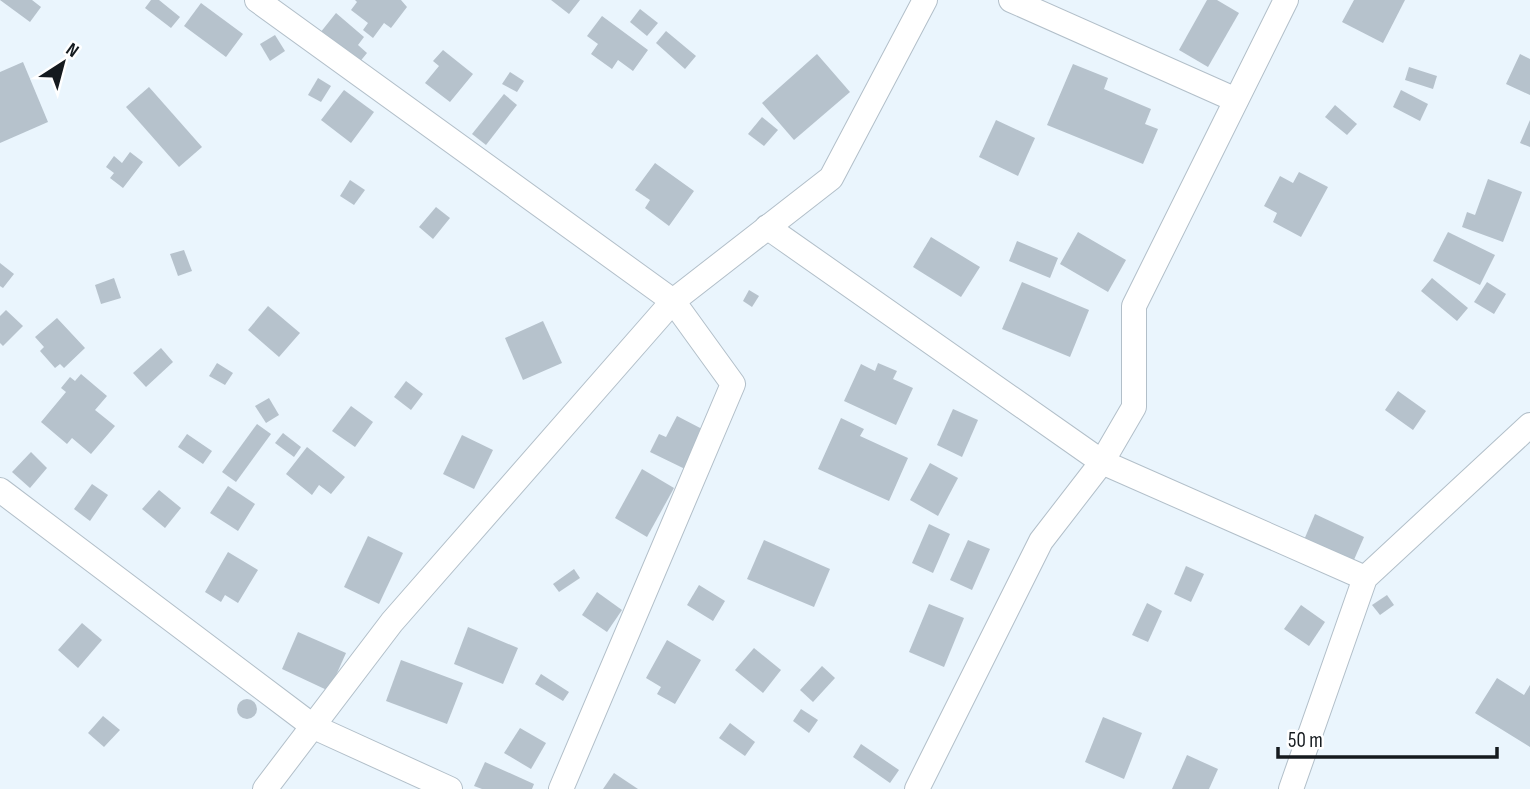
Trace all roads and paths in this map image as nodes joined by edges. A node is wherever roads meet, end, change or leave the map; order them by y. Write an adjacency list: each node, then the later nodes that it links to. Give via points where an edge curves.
1 (257, 0): 7 (street)
2 (925, 0): 6 (street, via 831,177)
3 (1011, 0): 5 (street)
4 (1286, 0): 5 (street)
5 (1237, 100): 9 (street, via 1134,306 1134,407)
6 (767, 227): 7 (street); 9 (street)
7 (673, 301): 12 (street, via 392,622); 15 (street, via 733,384)
8 (1530, 425): 11 (street)
9 (1102, 462): 11 (street); 16 (street, via 1041,541)
10 (0, 490): 12 (street)
11 (1365, 578): 17 (street)
12 (314, 727): 13 (street); 14 (street)
13 (265, 789)
14 (450, 789)
15 (561, 789)
16 (917, 789)
17 (1291, 789)

